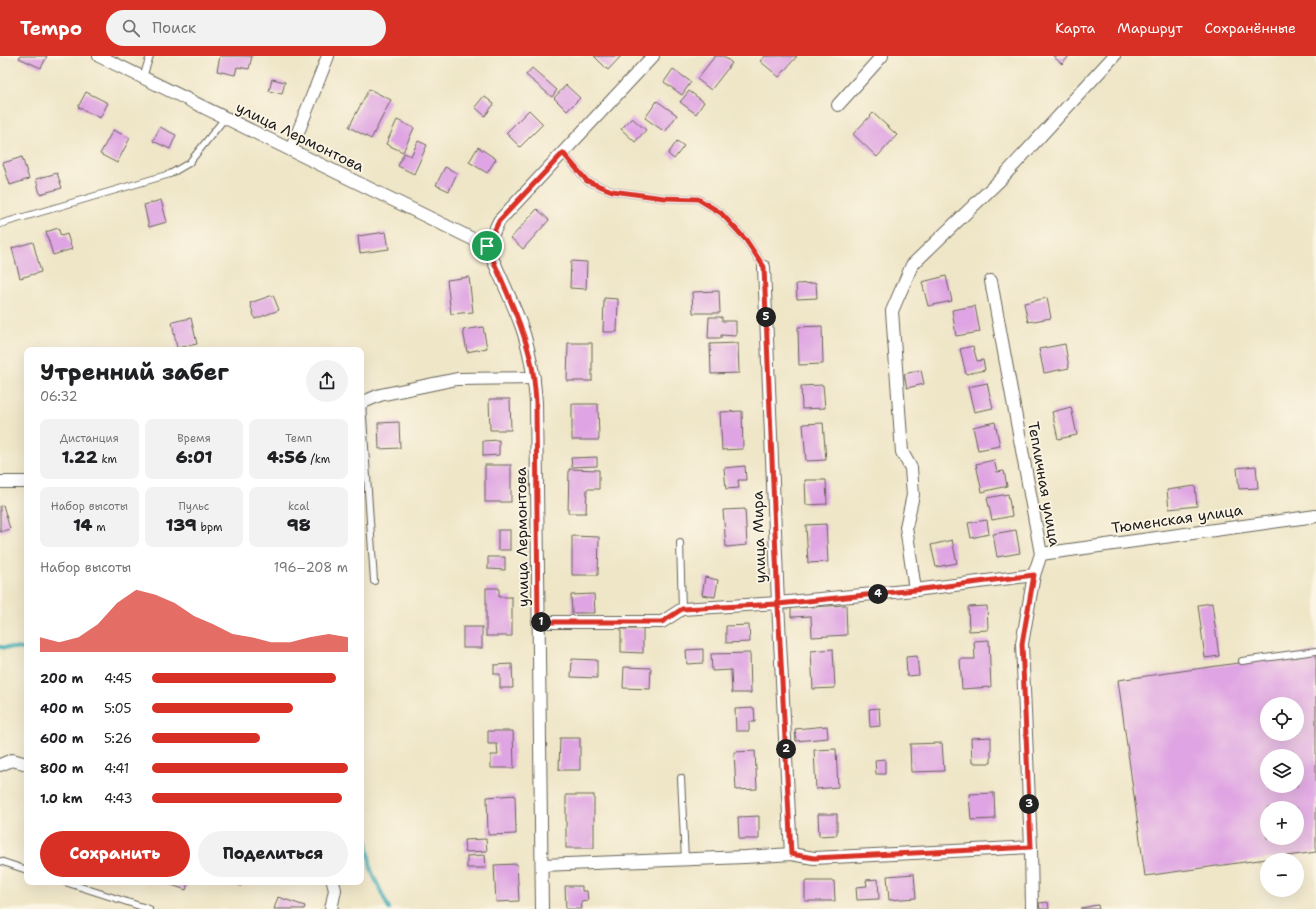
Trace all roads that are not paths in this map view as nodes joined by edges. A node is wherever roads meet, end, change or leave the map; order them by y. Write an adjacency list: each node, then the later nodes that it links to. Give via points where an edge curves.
1 (99, 56): 7 (street, улица Лермонтова)
2 (150, 56): 7 (lane)
3 (328, 56): 10 (street)
4 (653, 56): 11 (street)
5 (882, 56): 8 (street)
6 (1114, 56): 26 (street, via 1000,180 912,265 892,311 902,452 911,468 913,495 906,527)
7 (142, 77): 9 (street, улица Лермонтова)
8 (838, 106)
9 (226, 118): 10 (street, улица Лермонтова); 12 (lane, via 189,163 170,174)
10 (291, 150): 13 (street, улица Лермонтова)
11 (563, 153): 13 (street, via 499,221); 14 (lane, via 587,181 612,191 664,198 698,199 721,213 746,240)
12 (0, 224)
13 (487, 246): 16 (street, улица Лермонтова, via 521,325)
14 (764, 267): 27 (street, улица Мира)
15 (991, 281): 23 (street, Тепличная улица)
16 (534, 378): 17 (street, via 457,379 380,395); 29 (street, улица Лермонтова)
17 (364, 402)
18 (364, 433): 25 (lane)
19 (0, 482): 20 (street)
20 (24, 482)
21 (1316, 516): 23 (street, Тюменская улица)
22 (680, 543): 28 (lane)
23 (1041, 554): 24 (street, Тепличная улица)
24 (1034, 575): 26 (street); 35 (street, Тепличная улица, via 1022,644)
25 (374, 581)
26 (915, 590): 27 (street)
27 (778, 604): 28 (street); 36 (street, улица Мира)
28 (682, 609): 29 (street, via 662,622)
29 (538, 622): 39 (street, улица Лермонтова)
30 (1316, 651): 31 (lane)
31 (1242, 661)
32 (24, 763): 33 (street, via 12,760)
33 (0, 765)
34 (681, 778): 37 (lane)
35 (1031, 847): 36 (street, via 814,858); 46 (street, Тепличная улица)
36 (791, 854): 37 (street)
37 (686, 860): 39 (street)
38 (0, 861): 40 (lane)
39 (542, 865): 45 (street, улица Лермонтова)
40 (24, 869)
41 (74, 885): 43 (lane)
42 (334, 885): 44 (street)
43 (149, 909)
44 (331, 909)
45 (542, 909)
46 (1032, 909)

